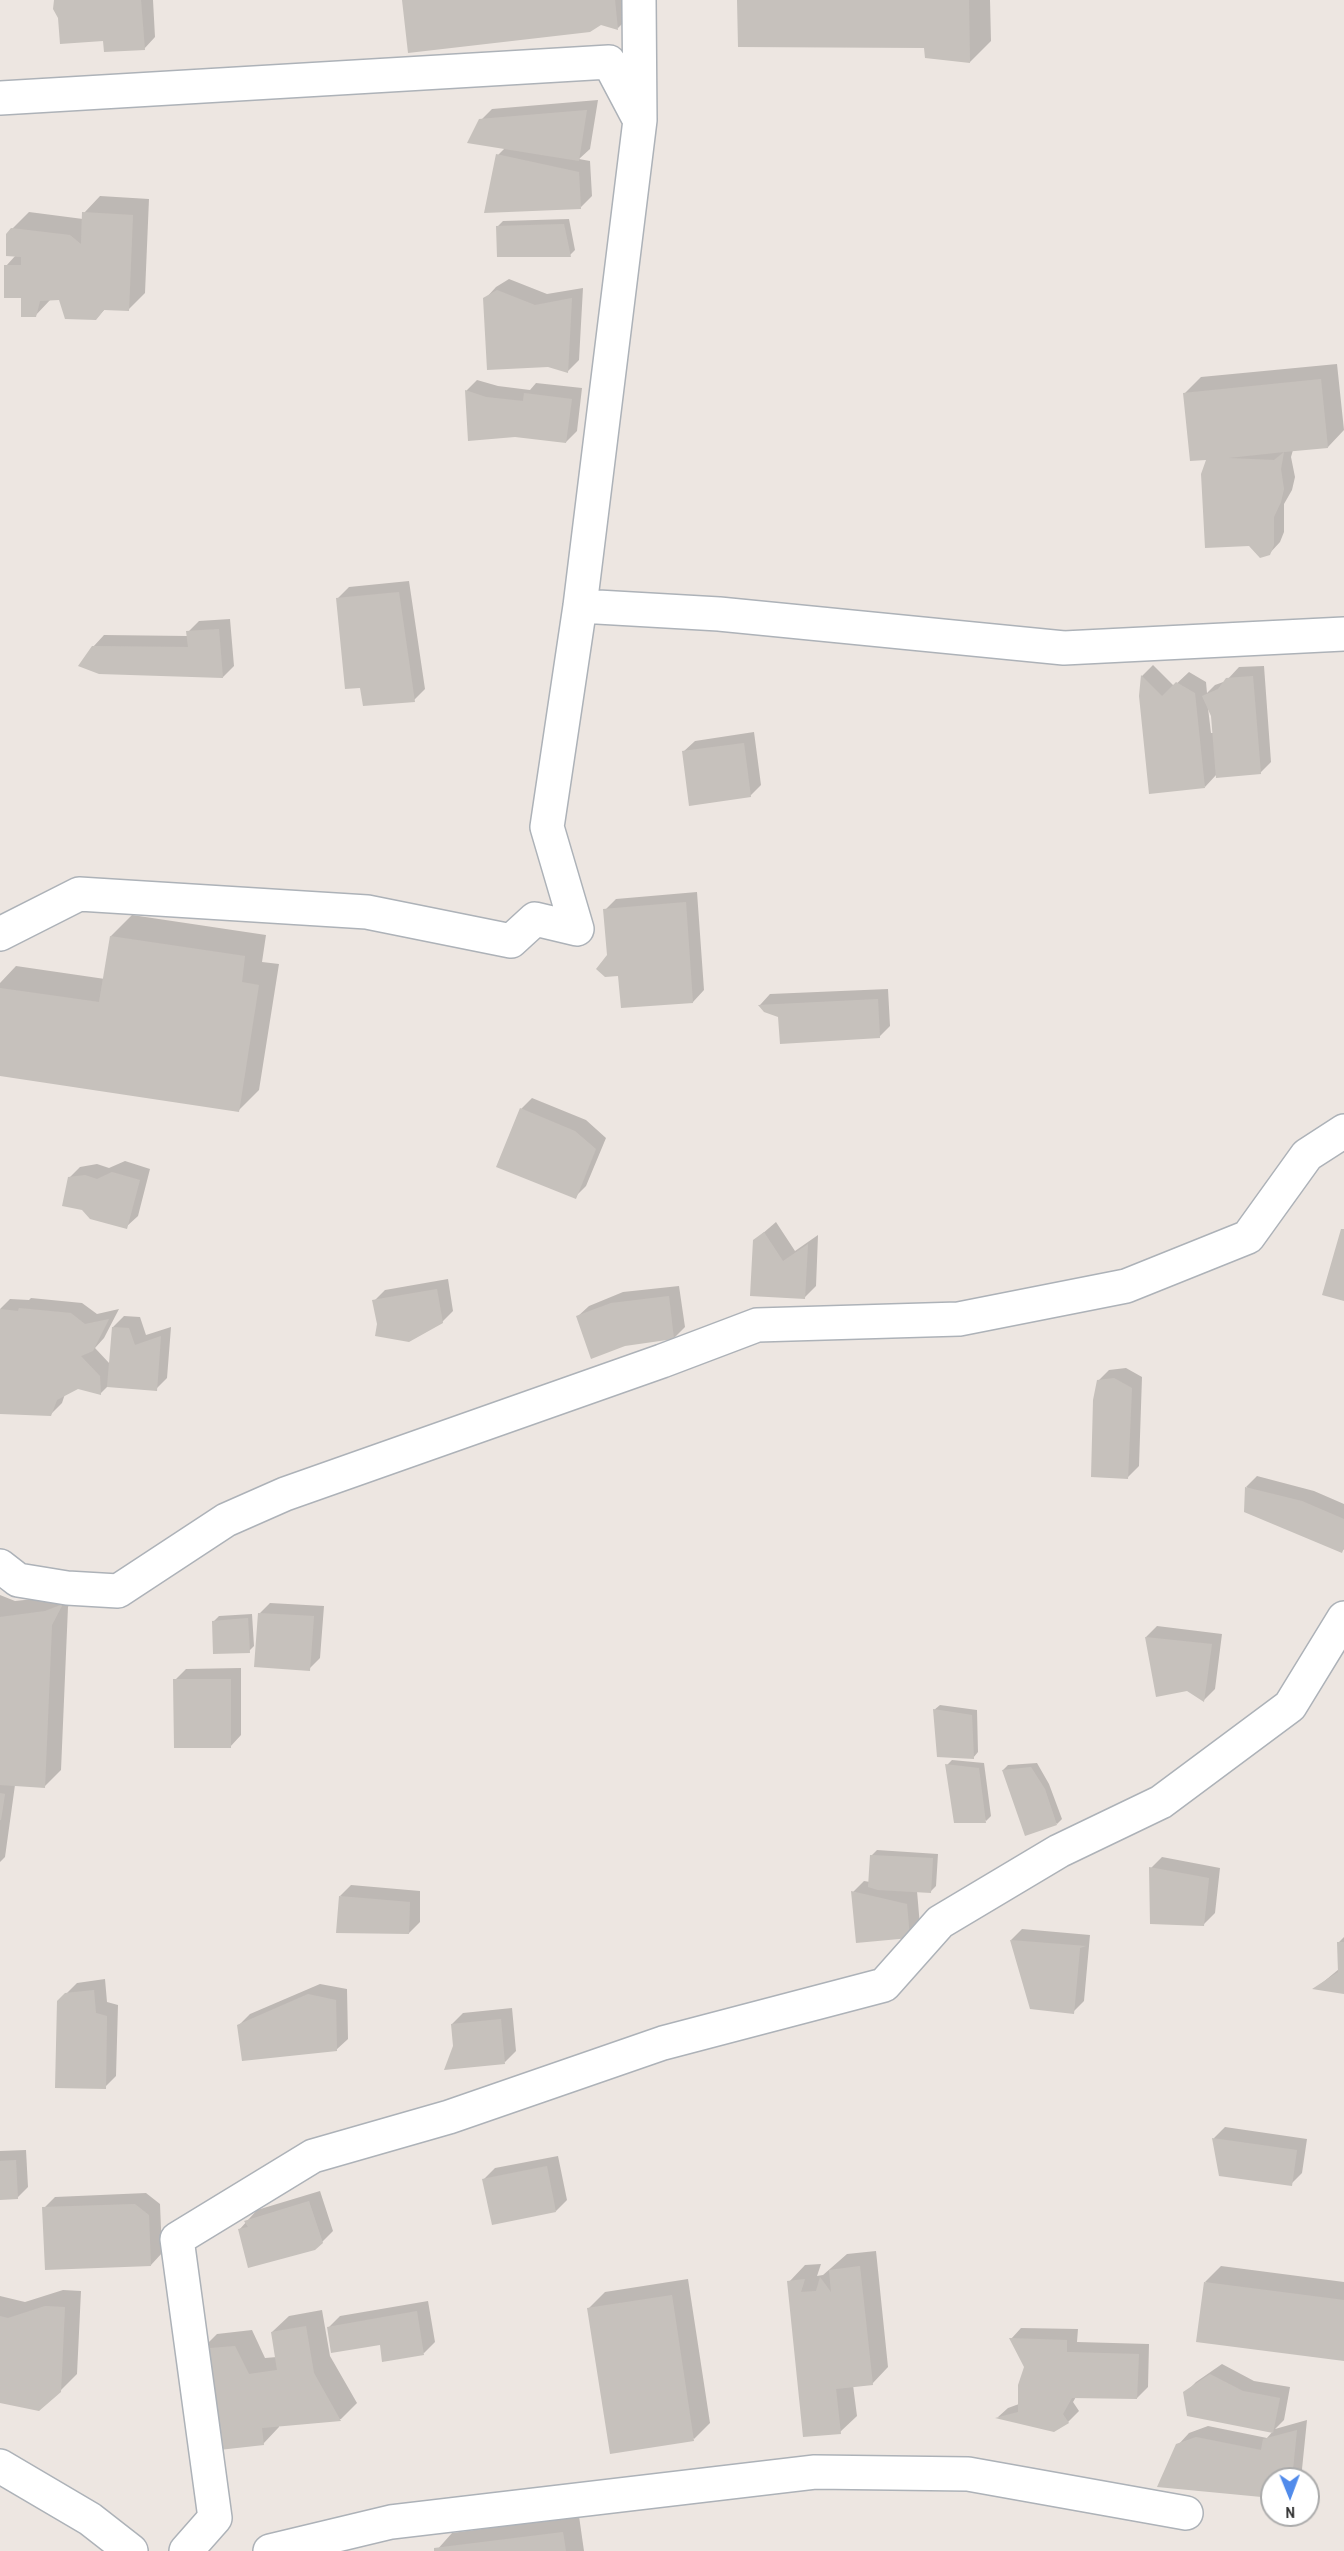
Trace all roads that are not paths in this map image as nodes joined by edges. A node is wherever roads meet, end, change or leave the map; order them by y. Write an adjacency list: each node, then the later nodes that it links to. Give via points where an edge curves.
1 (639, 0): 3 (street)
2 (0, 98): 3 (street, via 609,62)
3 (640, 120): 4 (street)
4 (580, 606): 5 (street, via 719,614 1064,648); 6 (street, via 546,827 578,929 535,919 512,942 367,912 79,894)
5 (1344, 634)
6 (0, 934)
7 (1344, 1131): 8 (street, via 1307,1155 1248,1237 1126,1286 959,1319 757,1325 285,1494 226,1520 118,1591 18,1580)
8 (0, 1566)
9 (1344, 1618): 13 (street, via 1290,1706 1161,1803 1059,1851 940,1922 884,1985 663,2043 449,2117 313,2156 177,2239 215,2518)
10 (0, 2466): 12 (street, via 90,2519)
11 (1185, 2513): 14 (street, via 968,2474 815,2472 391,2522)
12 (131, 2551)
13 (186, 2551)
14 (270, 2551)

